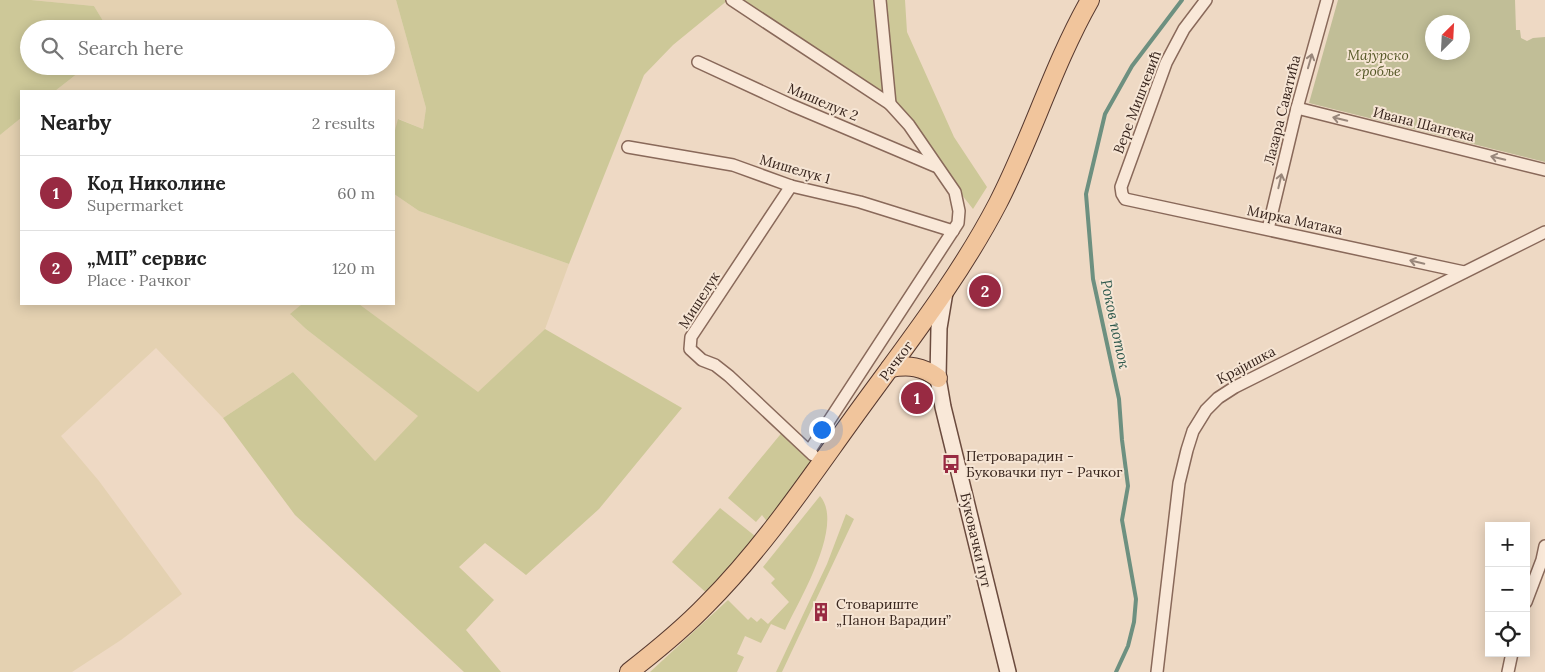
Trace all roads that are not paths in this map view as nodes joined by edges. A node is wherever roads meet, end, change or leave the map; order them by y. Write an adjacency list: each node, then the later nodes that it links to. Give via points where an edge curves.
1 (732, 0): 7 (street)
2 (880, 0): 7 (street)
3 (1090, 0): 18 (main road, Рачког, via 999,202)
4 (1206, 0): 13 (street, Вере Мишчевић, via 1184,29 1166,62 1121,187)
5 (1327, 0): 8 (street, Лазара Саватића, one-way to 5)
6 (698, 62): 10 (street, Мишелук 2)
7 (890, 104): 10 (street)
8 (1297, 108): 11 (street, Ивана Шантека, one-way to 8); 14 (street, Лазара Саватића, one-way to 8)
9 (628, 147): 12 (street, Мишелук 1, via 733,165)
10 (937, 166): 15 (street, via 958,202 958,222)
11 (1545, 170)
12 (790, 186): 15 (street, Мишелук 1, via 860,202); 21 (street, Мишелук, via 691,337 690,349 729,376)
13 (1122, 194): 14 (street, Мирка Матака, via 1131,201)
14 (1268, 229): 17 (street, Мирка Матака, one-way to 14)
15 (952, 231): 21 (street)
16 (1545, 232): 17 (street, Крајишка)
17 (1464, 272): 27 (street, Крајишка, via 1234,386 1206,410 1192,436 1179,483)
18 (945, 291): 19 (main road, Рачког); 20 (street, Буковачки пут, via 939,328)
19 (890, 368): 20 (main road, via 914,366); 21 (main road, Рачког)
20 (938, 378): 26 (street, Буковачки пут)
21 (815, 457): 25 (main road, Рачког, via 767,535 736,572 678,632)
22 (1545, 546): 23 (street)
23 (1530, 592)
24 (1511, 657): 28 (street)
25 (629, 672)
26 (1008, 672)
27 (1157, 672)
28 (1508, 672)

